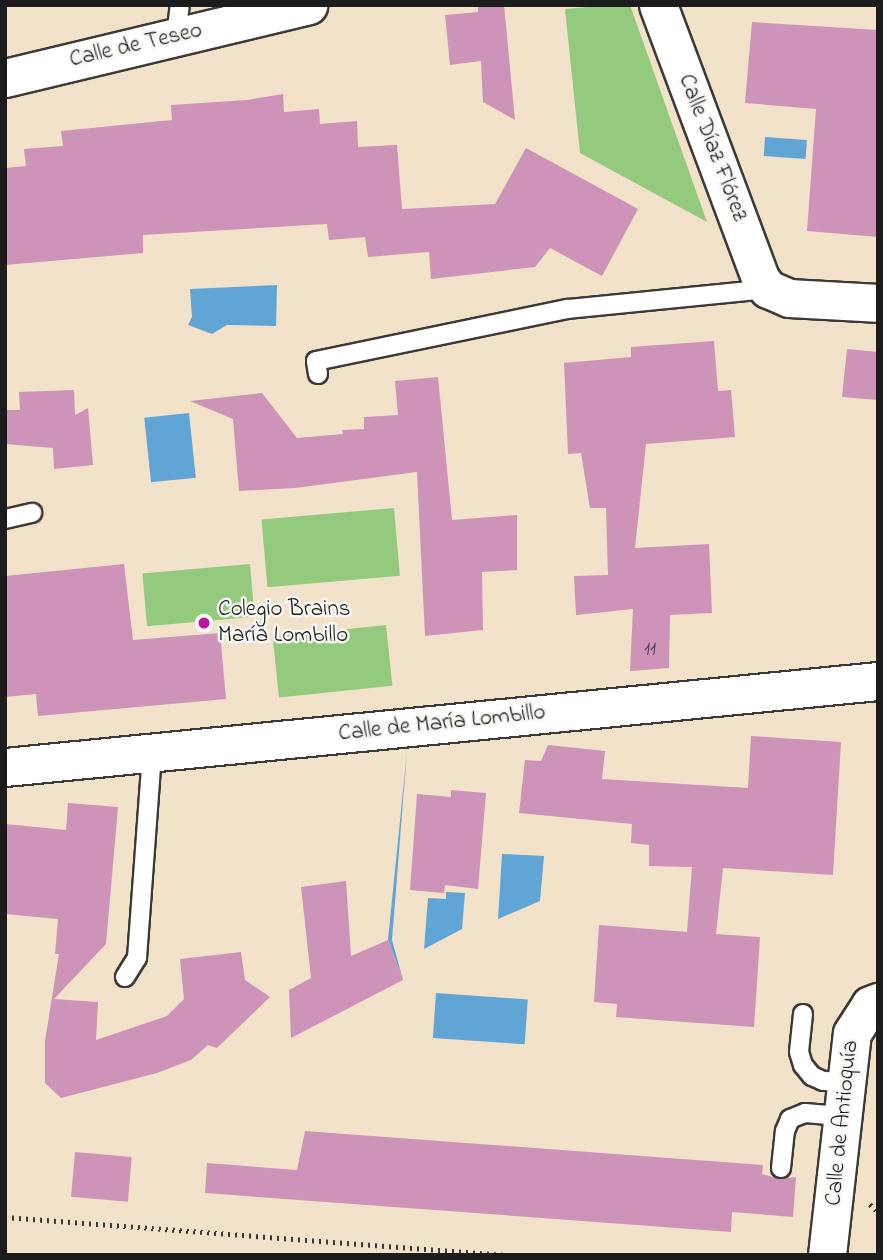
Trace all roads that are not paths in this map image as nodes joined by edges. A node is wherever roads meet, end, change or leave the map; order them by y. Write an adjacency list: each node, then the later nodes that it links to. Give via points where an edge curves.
1 (308, 5): 3 (street, Calle de Teseo)
2 (658, 5): 5 (street, Calle Díaz Flórez)
3 (178, 21): 4 (street, Calle de Teseo)
4 (5, 78)
5 (768, 289): 6 (street, via 789,298); 7 (lane, via 568,309 316,361)
6 (878, 303)
7 (318, 374)
8 (32, 513): 9 (lane)
9 (5, 519)
10 (878, 681): 11 (street, Calle de María Lombillo)
11 (152, 752): 12 (street, Calle de María Lombillo); 13 (lane, via 137,958)
12 (5, 767)
13 (125, 977)
14 (878, 1002): 16 (street, Calle de Antioquía, via 870,1005 852,1032)
15 (803, 1014): 16 (lane, via 799,1052 803,1065)
16 (845, 1099): 17 (lane, via 790,1119); 18 (street, Calle de Antioquía)
17 (781, 1168)
18 (829, 1239): 19 (street)
19 (849, 1255)

